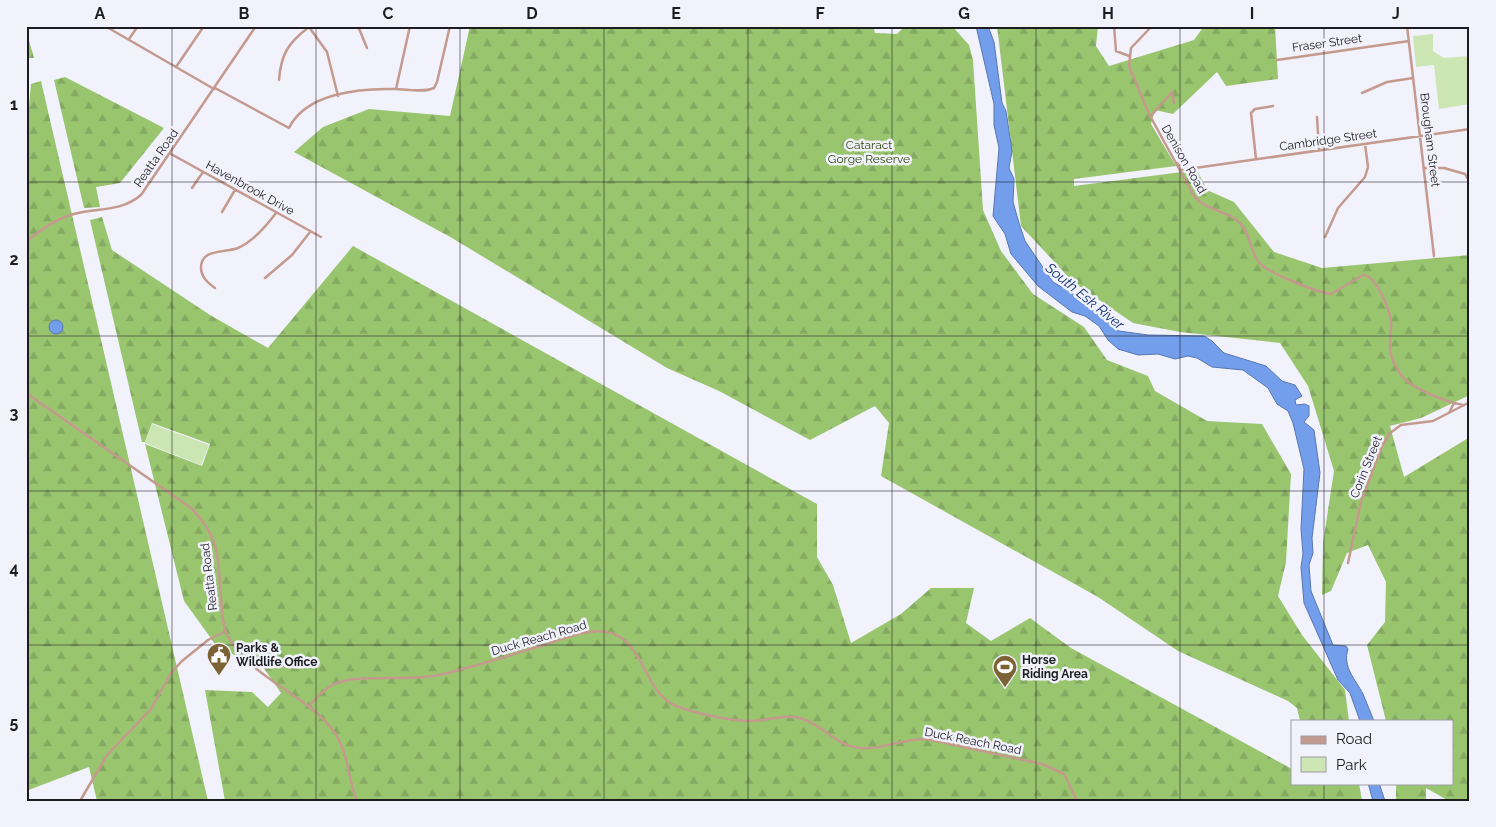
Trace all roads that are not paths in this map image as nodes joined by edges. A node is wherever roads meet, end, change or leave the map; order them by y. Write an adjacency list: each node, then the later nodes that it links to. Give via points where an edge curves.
1 (105, 26): 12 (street)
2 (138, 26): 12 (street)
3 (204, 26): 17 (street)
4 (256, 26): 20 (street, Reatta Road)
5 (310, 26): 19 (street, via 284,54); 23 (street, via 327,52)
6 (358, 26): 14 (street)
7 (410, 26): 21 (street)
8 (450, 26): 21 (street, via 436,86 430,90)
9 (1114, 26): 15 (street, via 1116,51)
10 (1152, 26): 15 (street, via 1133,45)
11 (1407, 26): 13 (street, Brougham Street)
12 (129, 40): 17 (street)
13 (1409, 41): 16 (street, Fraser Street); 18 (street, Brougham Street)
14 (367, 48)
15 (1129, 56): 26 (street, Denison Road, via 1130,68)
16 (1277, 60)
17 (176, 67): 20 (street)
18 (1413, 78): 22 (street, via 1387,82); 29 (street, Brougham Street)
19 (279, 80)
20 (214, 88): 23 (street, via 289,128 307,106); 32 (street, Reatta Road)
21 (396, 89): 23 (street, via 369,89)
22 (1362, 93)
23 (338, 96)
24 (1174, 103): 26 (street, via 1172,92)
25 (1273, 106): 33 (street, via 1255,109 1251,113)
26 (1150, 117): 34 (street, Denison Road)
27 (1317, 117): 31 (street)
28 (1470, 129): 29 (street, Cambridge Street)
29 (1420, 136): 30 (street, Cambridge Street); 36 (street, Brougham Street)
30 (1365, 144): 31 (street, Cambridge Street); 45 (street, via 1368,167 1365,177 1340,205)
31 (1319, 150): 33 (street, Cambridge Street)
32 (171, 154): 38 (street, Havenbrook Drive); 47 (street, Reatta Road, via 146,190 129,204 71,215 44,227)
33 (1256, 159): 35 (street, Cambridge Street)
34 (1176, 162): 35 (street); 37 (street, Denison Road)
35 (1190, 168): 37 (street, Cambridge Street)
36 (1424, 168): 41 (street, via 1444,168 1465,174 1469,181); 48 (street, Brougham Street)
37 (1181, 170): 53 (street, Denison Road, via 1198,201 1241,224 1258,261 1269,270 1314,290 1332,294 1363,276 1374,280 1390,317 1390,354 1400,373 1409,383)
38 (203, 172): 39 (street); 40 (street, Havenbrook Drive)
39 (192, 188)
40 (235, 190): 42 (street); 43 (street, Havenbrook Drive)
41 (1470, 202)
42 (222, 212)
43 (276, 213): 44 (street, Havenbrook Drive); 50 (street, via 241,246 211,253 205,258 202,273)
44 (310, 232): 46 (street, Havenbrook Drive); 49 (street, via 292,255)
45 (1325, 236)
46 (321, 237)
47 (26, 242)
48 (1434, 256)
49 (265, 278)
50 (215, 288)
51 (26, 393): 57 (street, Reatta Road, via 184,503 202,519 216,546)
52 (1470, 402): 54 (street, Corin Street)
53 (1454, 403): 54 (street, Denison Road); 55 (street)
54 (1463, 405): 55 (street, Corin Street)
55 (1449, 413): 56 (street, Corin Street, via 1427,422 1401,425 1386,440 1357,514)
56 (1348, 563)
57 (226, 632): 58 (street, Reatta Road, via 247,659); 59 (street, via 208,640 182,661 151,709 103,759)
58 (309, 706): 60 (street, Reatta Road, via 339,740); 61 (street, Duck Reach Road, via 328,687 342,681 430,677 573,636 604,631 630,647 660,695 678,707 746,721 783,716 799,718 814,724 839,742 854,747 874,748 927,739 1042,764 1064,774)
59 (80, 801)
60 (357, 801)
61 (1078, 801)

